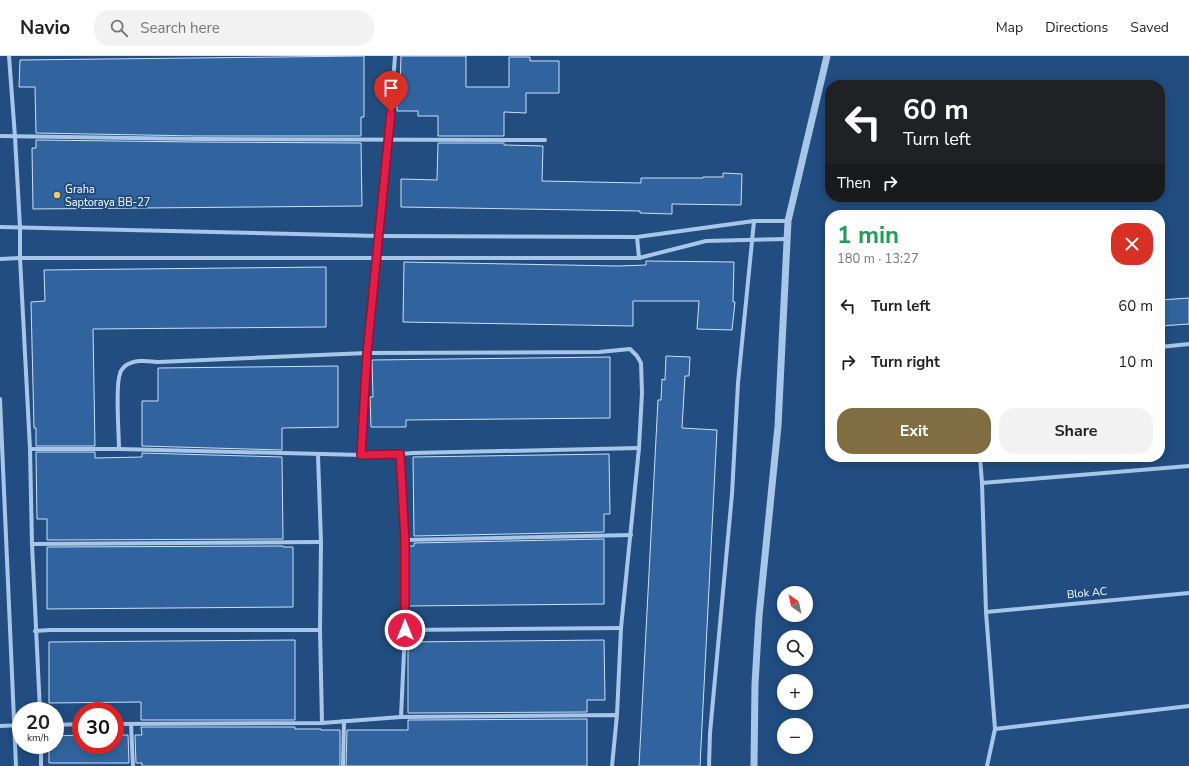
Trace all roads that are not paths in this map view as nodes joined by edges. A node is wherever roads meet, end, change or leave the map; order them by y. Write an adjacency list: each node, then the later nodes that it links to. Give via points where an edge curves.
1 (9, 56): 5 (street)
2 (395, 56): 6 (street)
3 (826, 56): 9 (street)
4 (0, 136): 5 (street)
5 (15, 137): 6 (street); 11 (street)
6 (389, 139): 7 (street); 12 (street)
7 (545, 140)
8 (754, 221): 9 (street); 13 (street); 14 (street)
9 (788, 221): 15 (street)
10 (0, 227): 11 (street)
11 (20, 227): 12 (street); 16 (street)
12 (379, 236): 13 (street); 19 (street)
13 (637, 237): 17 (street)
14 (752, 239): 15 (street); 17 (street, via 706,241); 62 (street, via 738,383 732,494)
15 (787, 239): 63 (street, via 782,369 758,616)
16 (20, 258): 18 (street); 19 (street); 25 (street)
17 (639, 258): 19 (street)
18 (0, 259)
19 (376, 259): 22 (street)
20 (1189, 344): 21 (street)
21 (1165, 346)
22 (367, 353): 24 (street, via 630,350 641,363 642,373); 26 (street, via 135,362 119,374); 29 (street)
23 (0, 400): 43 (street)
24 (639, 448): 27 (street); 33 (street)
25 (30, 449): 26 (street); 36 (street)
26 (119, 449): 28 (street)
27 (400, 454): 29 (street); 34 (street)
28 (318, 455): 29 (street); 35 (street)
29 (361, 455)
30 (980, 462): 32 (street)
31 (1189, 466): 32 (street)
32 (982, 483): 38 (street)
33 (630, 535): 34 (street); 39 (street)
34 (405, 540): 41 (street)
35 (322, 542): 36 (street); 40 (street)
36 (32, 544): 42 (street)
37 (1189, 593): 38 (street, Blok AC)
38 (986, 612): 54 (street)
39 (621, 628): 41 (street); 46 (street)
40 (320, 630): 42 (street); 49 (street)
41 (405, 630): 47 (street)
42 (35, 631): 44 (street)
43 (14, 702)
44 (39, 702)
45 (1189, 706): 54 (street)
46 (617, 715): 47 (street); 61 (street)
47 (402, 717): 48 (street)
48 (344, 721): 49 (street); 60 (street)
49 (322, 723): 51 (street)
50 (124, 724): 51 (street)
51 (131, 724): 59 (street)
52 (0, 726): 53 (street)
53 (12, 726)
54 (995, 729): 64 (street)
55 (16, 754): 57 (street)
56 (41, 754): 58 (street)
57 (16, 766)
58 (41, 766)
59 (133, 766)
60 (343, 766)
61 (612, 766)
62 (709, 766)
63 (754, 766)
64 (987, 766)

